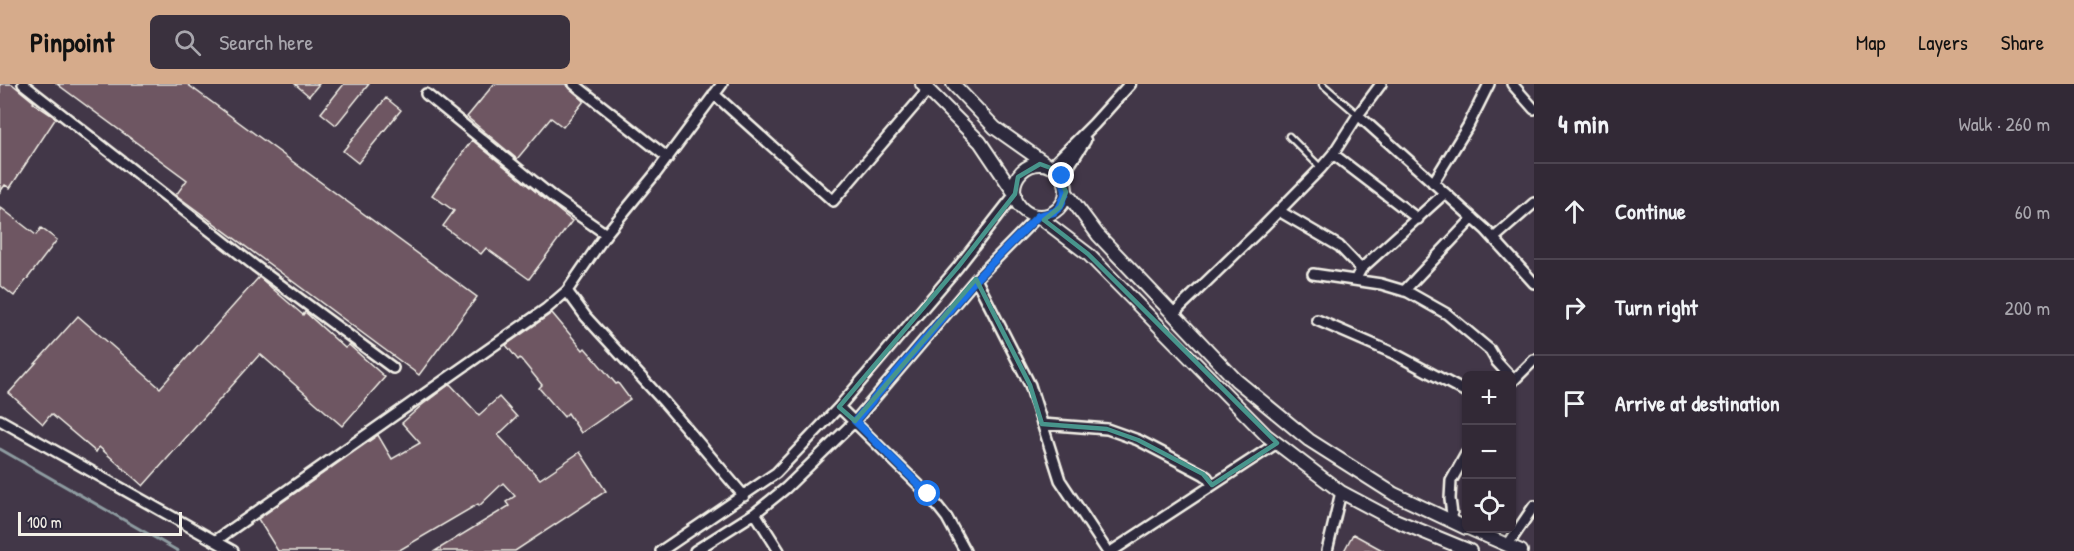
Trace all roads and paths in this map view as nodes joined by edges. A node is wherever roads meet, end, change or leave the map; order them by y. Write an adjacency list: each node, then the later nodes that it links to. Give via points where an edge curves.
1 (23, 84): 43 (street, via 255,266)
2 (573, 84): 18 (street)
3 (722, 84): 12 (street)
4 (953, 84): 19 (main road, via 995,128)
5 (1130, 84): 15 (street)
6 (1322, 84): 14 (lane)
7 (1381, 84): 14 (street)
8 (1489, 84): 22 (street)
9 (1512, 84): 13 (street)
10 (925, 87): 12 (street, via 833,201); 25 (main road, via 980,142)
11 (426, 94): 31 (street, via 554,198)
12 (714, 94): 18 (street)
13 (1534, 109)
14 (1358, 115): 17 (street); 22 (street)
15 (1094, 124): 19 (street); 21 (street)
16 (1289, 136): 20 (lane)
17 (1333, 154): 20 (street); 30 (street)
18 (668, 158): 31 (street)
19 (1050, 166): 21 (main road); 25 (main road, via 1040,164 1024,171 1018,177)
20 (1321, 168): 27 (street)
21 (1062, 176): 23 (main road)
22 (1433, 183): 24 (street)
23 (1066, 192): 28 (main road, via 1060,207); 40 (main road, via 1098,235)
24 (1445, 193): 29 (street); 30 (street)
25 (1015, 194): 28 (main road, via 1023,209); 47 (street)
26 (1534, 203): 32 (street)
27 (1279, 211): 33 (street, via 1339,246); 40 (street)
28 (1038, 216): 35 (street); 51 (main road, via 1088,254)
29 (1473, 218): 32 (street); 39 (street)
30 (1418, 219): 33 (street)
31 (606, 234): 38 (street)
32 (1494, 238): 37 (street)
33 (1361, 269): 36 (street)
34 (1313, 274): 36 (street)
35 (976, 279): 49 (street); 50 (street, via 1030,385)
36 (1355, 280): 39 (street)
37 (1534, 284)
38 (567, 291): 55 (street); 61 (street)
39 (1404, 291): 44 (street, via 1447,314 1490,350)
40 (1173, 314): 58 (main road, via 1236,380 1309,440 1394,494)
41 (1317, 321): 46 (street, via 1393,353)
42 (1534, 360): 45 (street)
43 (393, 368)
44 (1505, 371)
45 (1516, 375)
46 (1462, 389)
47 (838, 407): 49 (street); 55 (street, via 776,473)
48 (0, 420): 61 (street)
49 (855, 421): 57 (street); 67 (street, via 928,494 947,518)
50 (1042, 424): 53 (street, via 1107,429 1138,440 1208,477); 68 (street, via 1060,480)
51 (1277, 442): 53 (street); 54 (main road)
52 (1462, 462): 58 (street, via 1451,481)
53 (1212, 485): 69 (street)
54 (1341, 492): 70 (street); 71 (main road, via 1390,518)
55 (744, 496): 64 (street)
56 (1534, 506): 62 (street)
57 (755, 513): 65 (street); 66 (street)
58 (1453, 522): 59 (main road)
59 (1462, 526)
60 (1478, 533): 62 (main road)
61 (215, 541): 63 (street)
62 (1507, 546): 72 (main road)
63 (233, 551)
64 (661, 551)
65 (695, 551)
66 (779, 551)
67 (964, 551)
68 (1107, 551)
69 (1112, 551)
70 (1327, 551)
71 (1470, 551)
72 (1521, 551)

